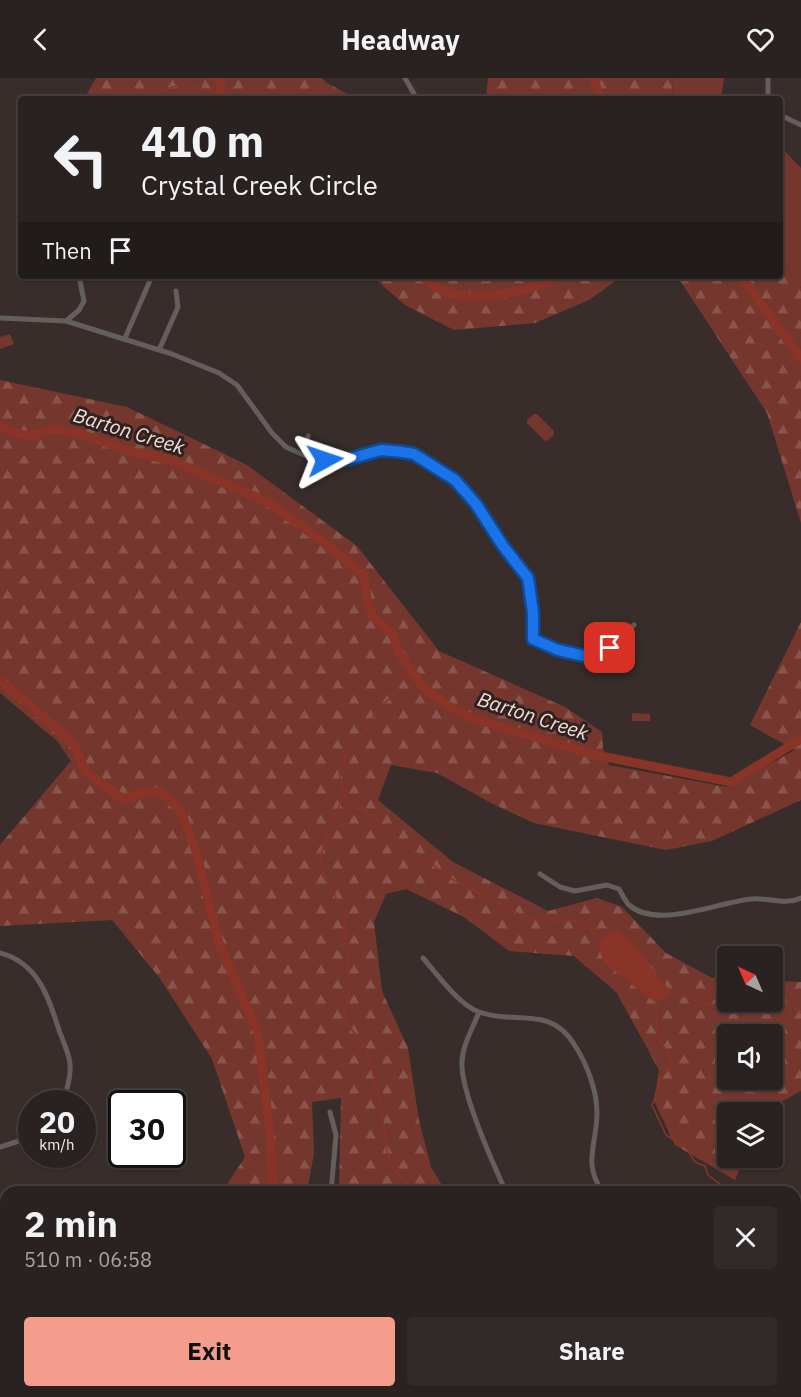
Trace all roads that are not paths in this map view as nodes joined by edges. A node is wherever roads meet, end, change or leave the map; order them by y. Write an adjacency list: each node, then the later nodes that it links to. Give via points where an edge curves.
1 (405, 78): 3 (street)
2 (768, 78): 4 (street)
3 (415, 96)
4 (768, 96)
5 (783, 116): 6 (street)
6 (801, 125)
7 (80, 279): 11 (street, via 84,302)
8 (151, 279): 12 (street)
9 (176, 291): 13 (street, via 178,307)
10 (0, 318): 11 (street)
11 (66, 321): 12 (street)
12 (124, 338): 13 (street)
13 (159, 350): 15 (street, via 219,373 237,385 272,434 286,447)
14 (308, 436): 15 (street)
15 (304, 455): 16 (street, via 325,460 349,459 381,450 402,452 414,454 455,480 528,578 533,639 589,657 610,648)
16 (634, 626)
17 (540, 874): 18 (street, via 575,891 607,885 619,889 628,904 643,913 671,915 749,899 794,902)
18 (801, 898)
19 (0, 953): 22 (street, via 21,961 35,974 47,996 70,1062)
20 (423, 958): 21 (street, via 461,1000)
21 (479, 1012): 27 (street, via 462,1057 464,1081); 28 (street, via 540,1018 566,1033 575,1045 595,1095 591,1155)
22 (66, 1090)
23 (330, 1112): 26 (street, via 336,1135)
24 (18, 1141): 25 (street)
25 (0, 1147)
26 (332, 1186)
27 (503, 1186)
28 (599, 1186)

